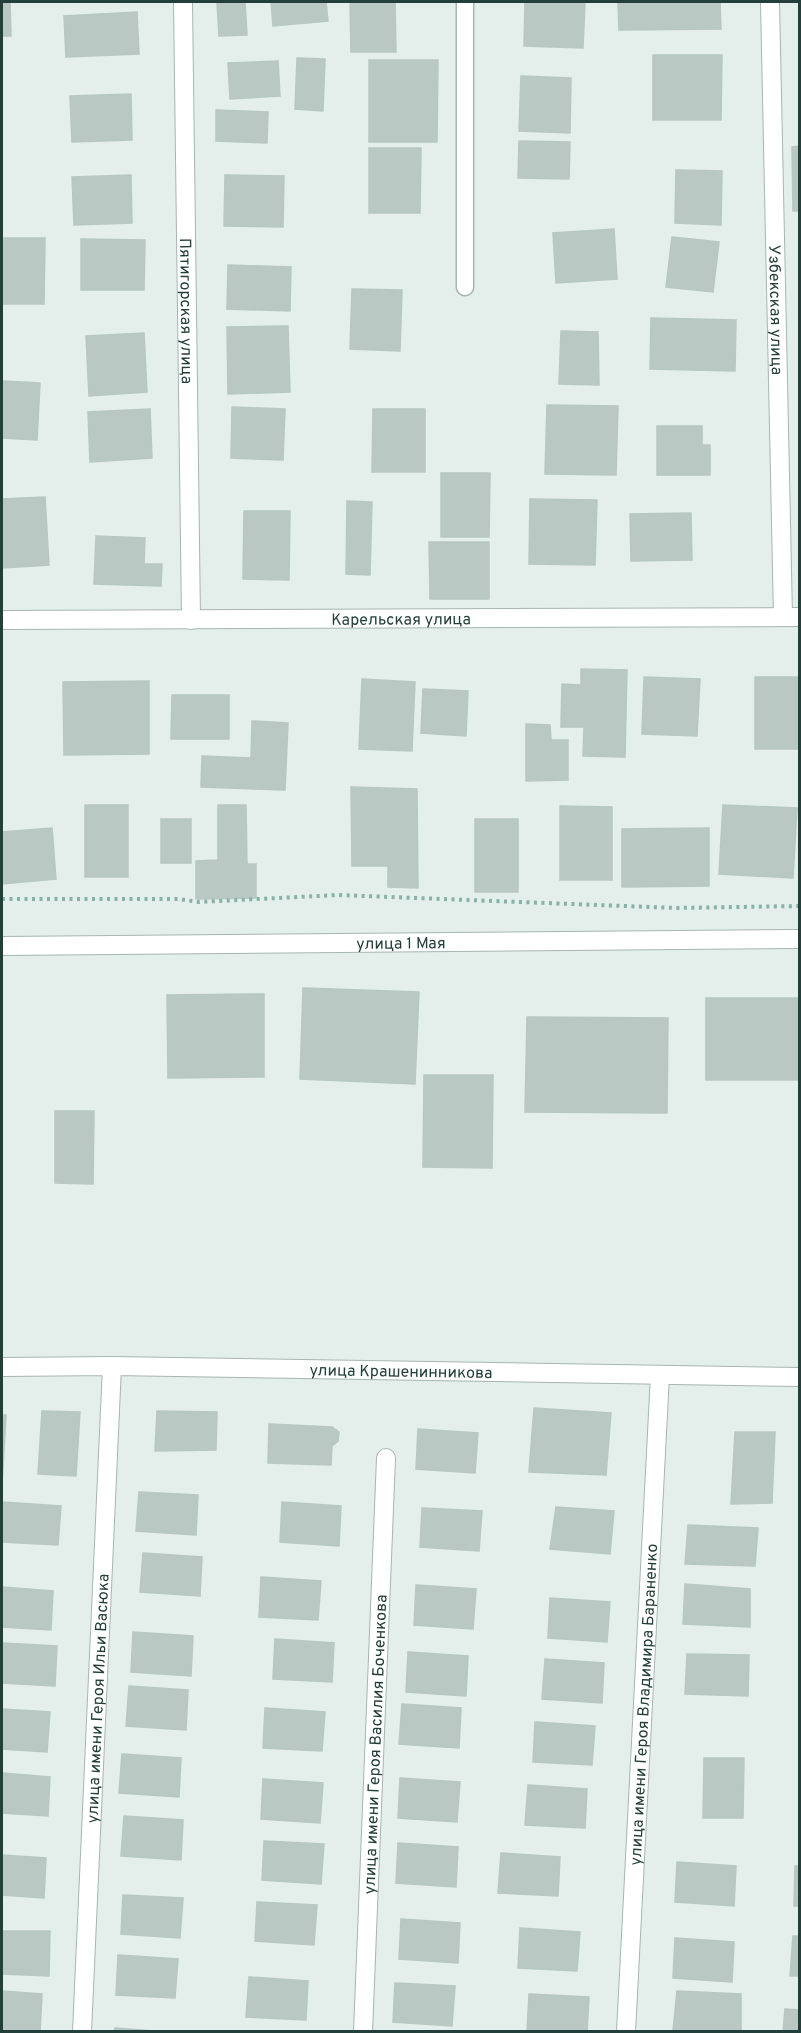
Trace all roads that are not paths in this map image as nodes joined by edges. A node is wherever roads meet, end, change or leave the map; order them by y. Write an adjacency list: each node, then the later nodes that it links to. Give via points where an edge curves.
1 (183, 2): 7 (street, Пятигорская улица)
2 (465, 2): 4 (lane)
3 (770, 2): 5 (street, Узбекская улица)
4 (465, 287)
5 (791, 617): 7 (street, Карельская улица)
6 (2, 620): 7 (street, Карельская улица)
7 (190, 620)
8 (800, 939): 9 (street, улица 1 Мая)
9 (2, 946)
10 (112, 1366): 11 (street, улица Крашенинникова); 12 (street, улица Крашенинникова); 15 (street, улица имени Героя Ильи Васюка)
11 (2, 1367)
12 (660, 1375): 13 (street, улица Крашенинникова); 17 (street, улица имени Героя Владимира Бараненко)
13 (800, 1377)
14 (386, 1458): 16 (street, улица имени Героя Василия Боченкова)
15 (82, 2031)
16 (363, 2031)
17 (626, 2031)

